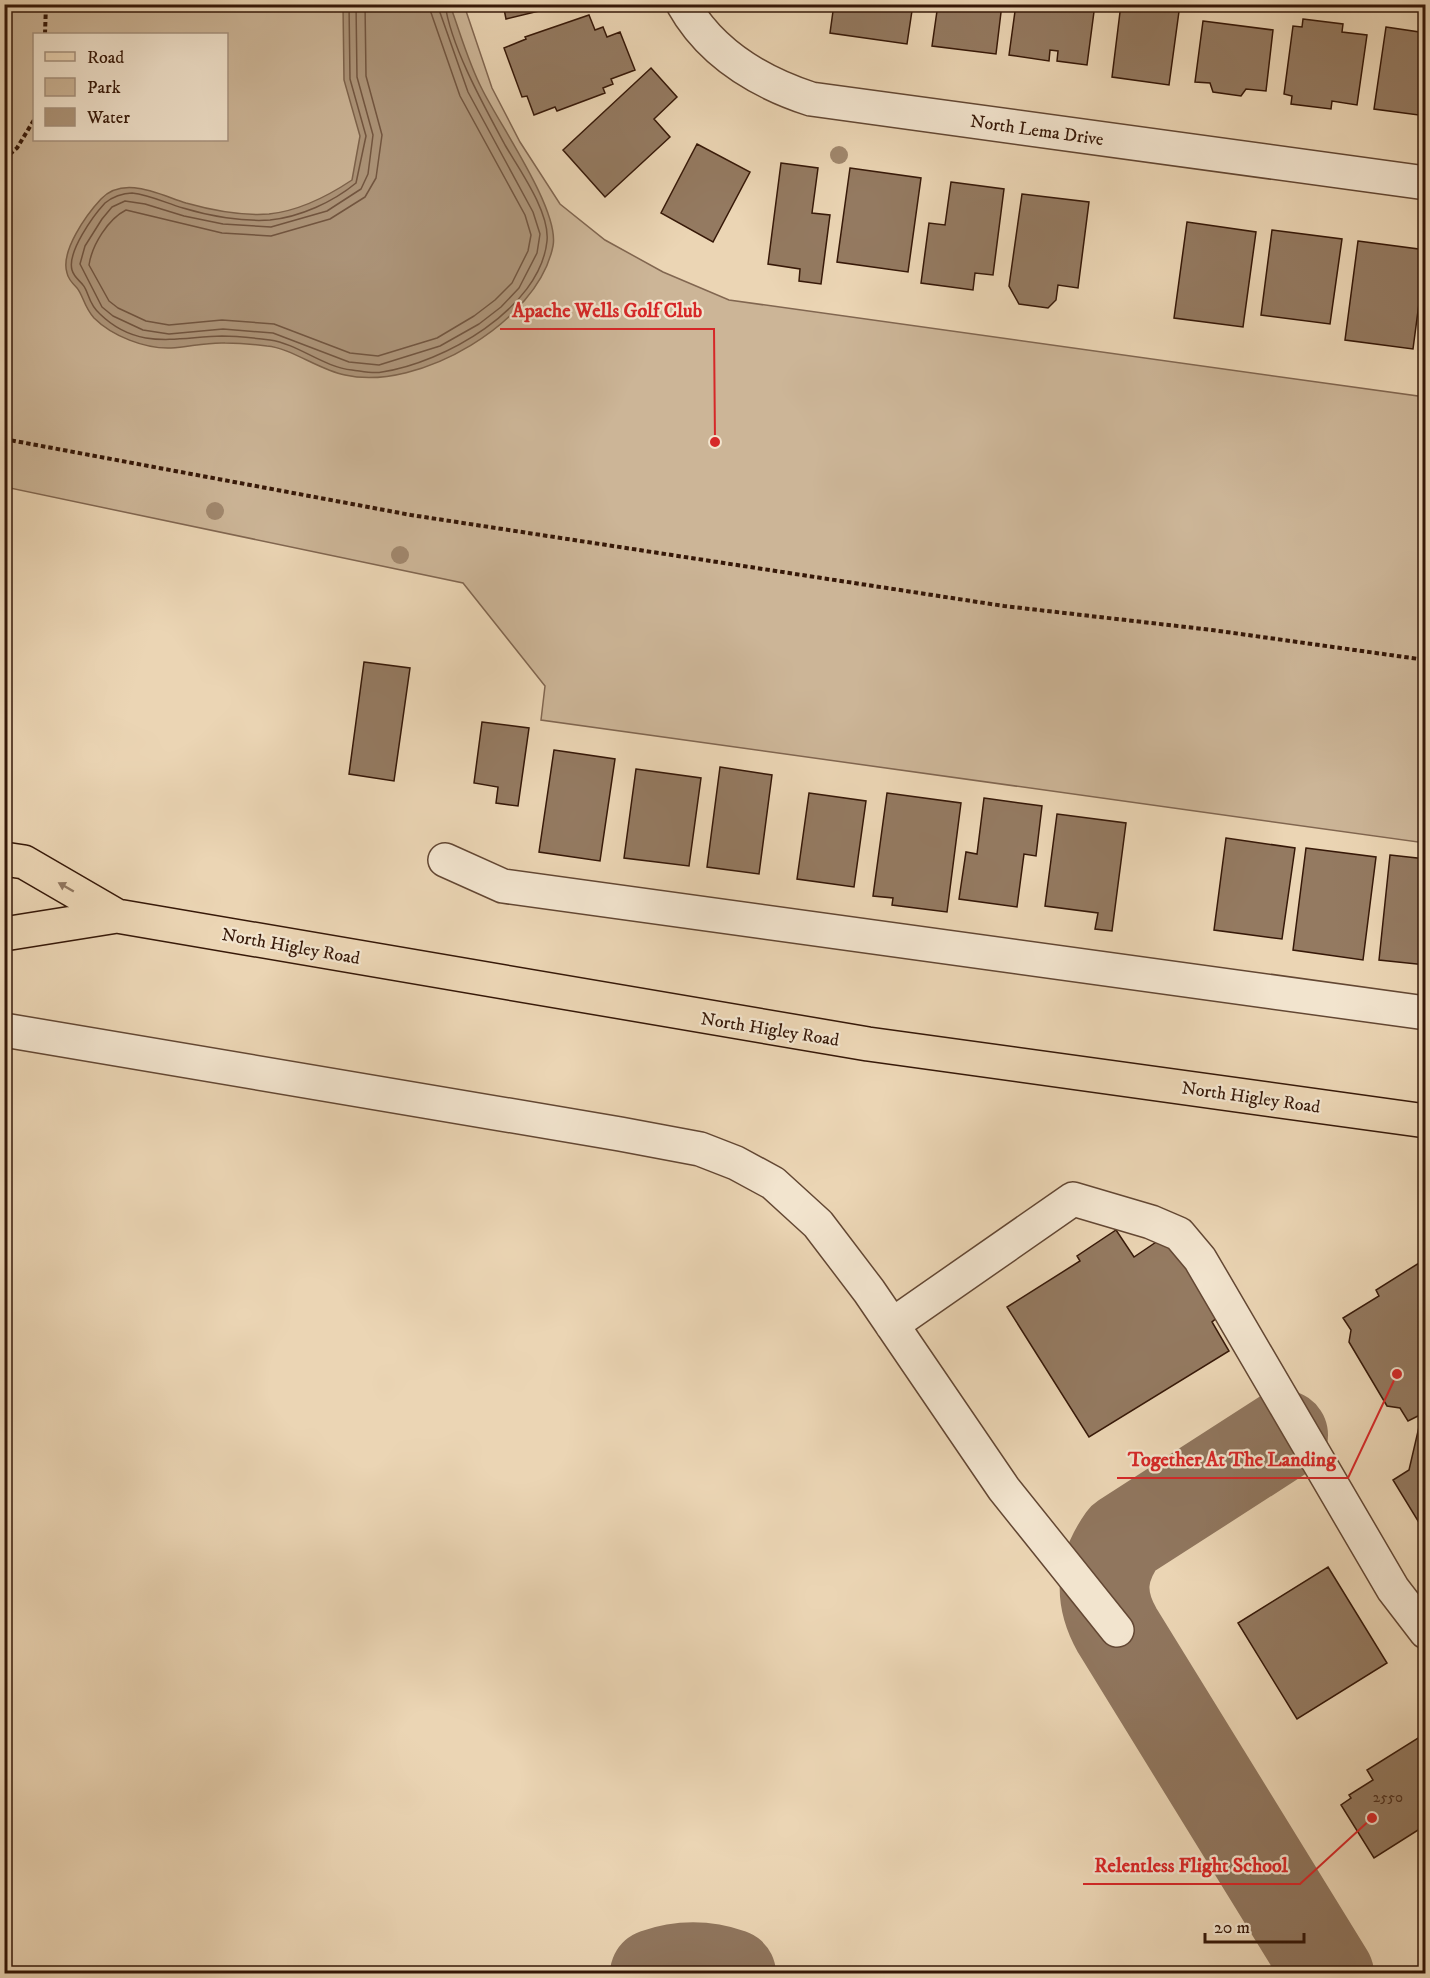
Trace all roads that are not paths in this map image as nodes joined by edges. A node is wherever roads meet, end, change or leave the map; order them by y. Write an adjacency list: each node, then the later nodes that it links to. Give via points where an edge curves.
1 (683, 4): 2 (street, North Lema Drive, via 706,37 734,62 754,76 812,99)
2 (1425, 183)
3 (4, 859): 5 (main road, North Higley Road, one-way to 3, via 24,862)
4 (445, 860): 7 (street, via 503,886)
5 (117, 916): 6 (main road, North Higley Road); 9 (main road, North Higley Road, via 868,1044)
6 (4, 934)
7 (1425, 1013)
8 (4, 1030): 10 (street, via 700,1149 736,1162 773,1183 818,1224)
9 (1425, 1121)
10 (892, 1325): 11 (street, via 1004,1489); 12 (street, via 1073,1199 1179,1234 1200,1259 1393,1589)
11 (1117, 1630)
12 (1425, 1632)

